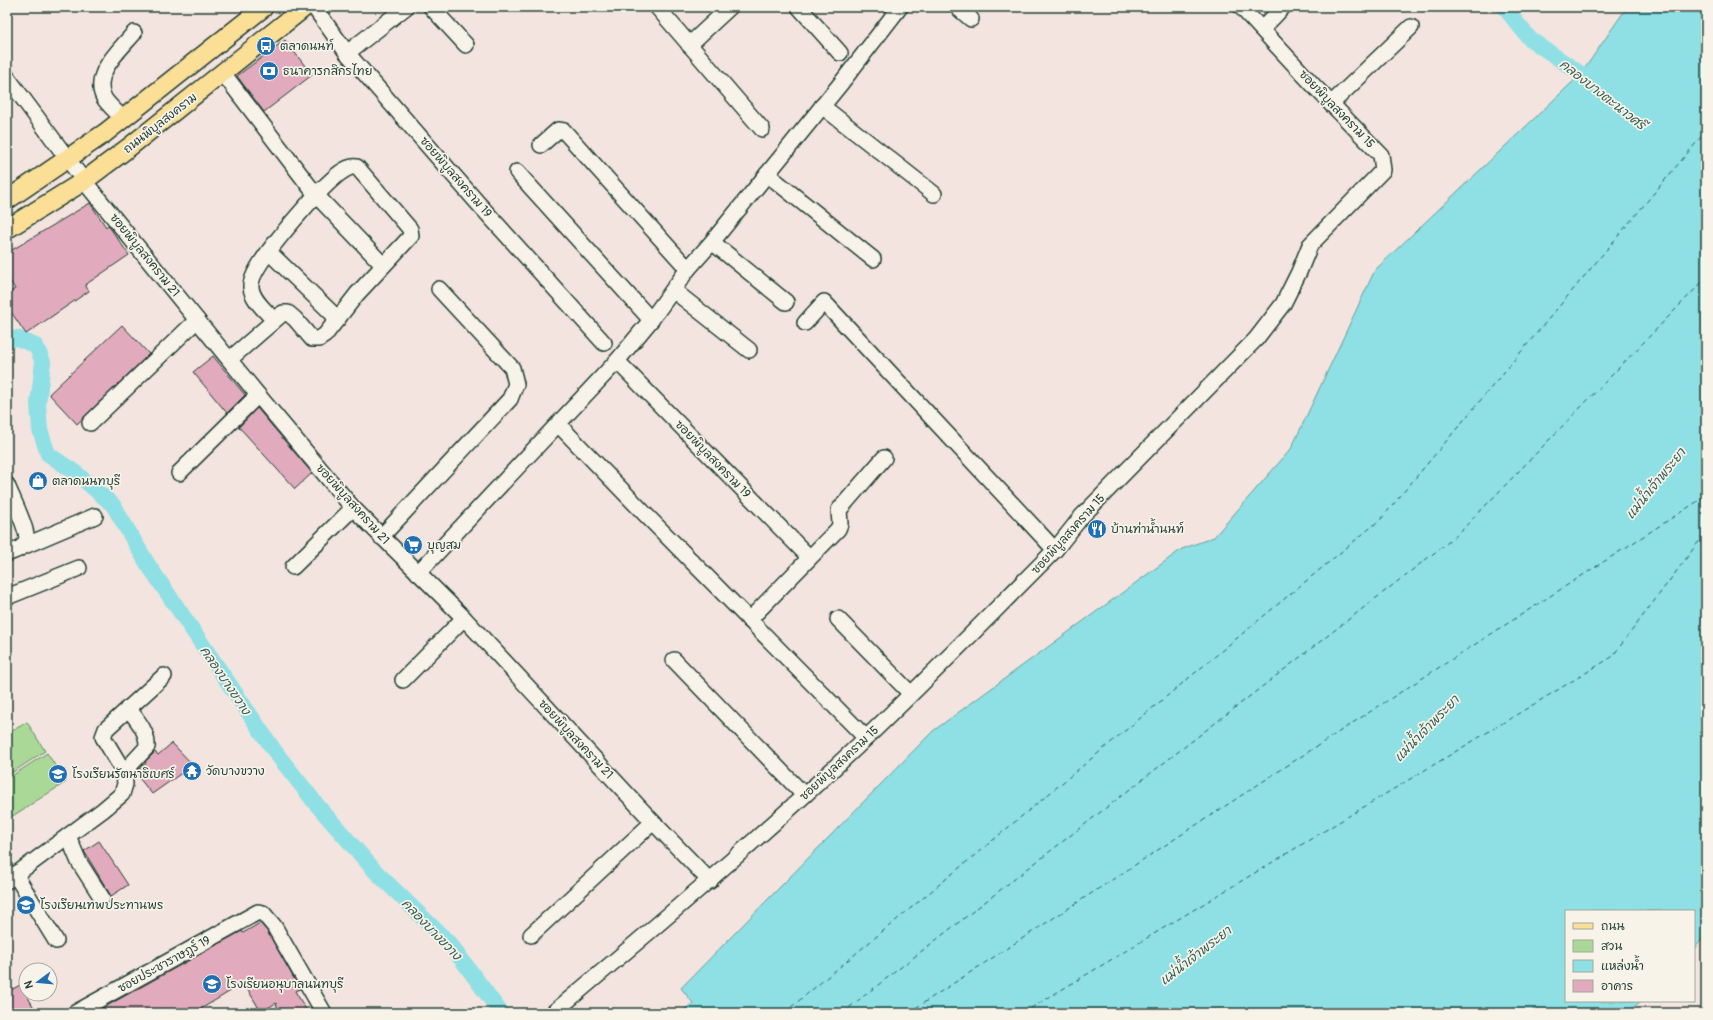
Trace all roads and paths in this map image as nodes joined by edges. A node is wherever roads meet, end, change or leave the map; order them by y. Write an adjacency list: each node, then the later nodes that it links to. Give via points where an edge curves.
1 (264, 7): 25 (main road)
2 (305, 7): 21 (main road, ถนนพิบูลสงคราม)
3 (314, 7): 19 (street, ซอยพิบูลสงคราม 19)
4 (406, 7): 19 (street)
5 (431, 7): 17 (street)
6 (657, 7): 18 (street)
7 (730, 7): 18 (street)
8 (799, 7): 20 (street)
9 (900, 7): 24 (street)
10 (957, 7): 13 (street)
11 (1241, 7): 15 (street, ซอยพิบูลสงคราม 15)
12 (1283, 7): 15 (street)
13 (970, 19)
14 (1411, 27): 23 (street)
15 (1262, 29): 23 (street, ซอยพิบูลสงคราม 15)
16 (134, 33): 25 (street, via 108,65 102,77 104,98)
17 (466, 45)
18 (689, 45): 26 (street)
19 (347, 53): 49 (street, ซอยพิบูลสงคราม 19)
20 (840, 53)
21 (223, 73): 31 (main road, ถนนพิบูลสงคราม); 33 (street)
22 (7, 77): 28 (street, ซอยพิบูลสงคราม 21)
23 (1331, 104): 63 (street, ซอยพิบูลสงคราม 15, via 1381,155 1383,170 1310,245 1283,304 1256,339 1082,516)
24 (822, 106): 30 (street); 32 (street)
25 (123, 119): 28 (main road)
26 (762, 129)
27 (541, 145): 40 (street, via 558,130 564,130)
28 (67, 160): 31 (street, ซอยพิบูลสงคราม 21); 34 (main road)
29 (517, 172): 47 (street)
30 (767, 174): 36 (street); 38 (street)
31 (84, 181): 35 (main road, ถนนพิบูลสงคราม); 45 (street, ซอยพิบูลสงคราม 21)
32 (934, 194)
33 (316, 195): 37 (street); 39 (street); 39 (street, via 345,168 357,166 410,229 411,236)
34 (7, 200)
35 (7, 229)
36 (712, 242): 40 (street); 43 (street)
37 (270, 252): 44 (street); 46 (street, via 254,275 251,286 253,295)
38 (873, 259)
39 (383, 265): 44 (street)
40 (688, 269): 42 (street)
41 (439, 290): 61 (street, via 512,368 516,384 510,399)
42 (673, 290): 47 (street); 50 (street)
43 (786, 302)
44 (338, 319): 46 (street, via 319,339 312,339 288,313 283,313)
45 (197, 320): 51 (street, ซอยพิบูลสงคราม 21); 54 (street)
46 (274, 320): 51 (street)
47 (651, 320): 52 (street)
48 (805, 324): 63 (street, via 824,302)
49 (604, 343)
50 (749, 350)
51 (230, 359): 53 (street, ซอยพิบูลสงคราม 21)
52 (617, 361): 55 (street); 65 (street, ซอยพิบูลสงคราม 19)
53 (258, 395): 57 (street); 59 (street, ซอยพิบูลสงคราม 21)
54 (90, 423)
55 (558, 424): 68 (street); 72 (street)
56 (884, 458): 65 (street, via 839,510 838,529)
57 (179, 473)
58 (7, 485): 62 (street, via 26,532 26,541)
59 (353, 508): 61 (street, ซอยพิบูลสงคราม 21); 66 (street)
60 (94, 516): 62 (street)
61 (381, 537): 68 (street, ซอยพิบูลสงคราม 21)
62 (22, 547): 64 (street)
63 (1055, 550): 76 (street, ซอยพิบูลสงคราม 15)
64 (7, 554)
65 (809, 557): 72 (street)
66 (293, 567)
67 (79, 568): 69 (street)
68 (418, 573): 70 (street, ซอยพิบูลสงคราม 21)
69 (7, 598)
70 (464, 618): 75 (street); 81 (street, ซอยพิบูลสงคราม 21)
71 (838, 619): 76 (street)
72 (749, 620): 78 (street)
73 (674, 660): 80 (street)
74 (164, 676): 77 (street)
75 (403, 680)
76 (910, 694): 78 (street, ซอยพิบูลสงคราม 15)
77 (128, 708): 79 (street, via 144,730 148,747); 79 (street, via 106,729 103,737)
78 (866, 738): 80 (street, ซอยพิบูลสงคราม 15)
79 (124, 772): 82 (street, via 125,784 122,794)
80 (804, 796): 84 (street, ซอยพิบูลสงคราม 15)
81 (653, 822): 84 (street, ซอยพิบูลสงคราม 21); 86 (street)
82 (68, 836): 83 (street); 85 (street, via 79,862)
83 (11, 878): 87 (street)
84 (710, 880): 90 (street, ซอยพิบูลสงคราม 15)
85 (102, 898)
86 (531, 934)
87 (56, 941)
88 (75, 1013): 89 (street, ซอยประชาราษฎร์ 19, via 253,914 263,913 274,926)
89 (324, 1013)
90 (553, 1013)

